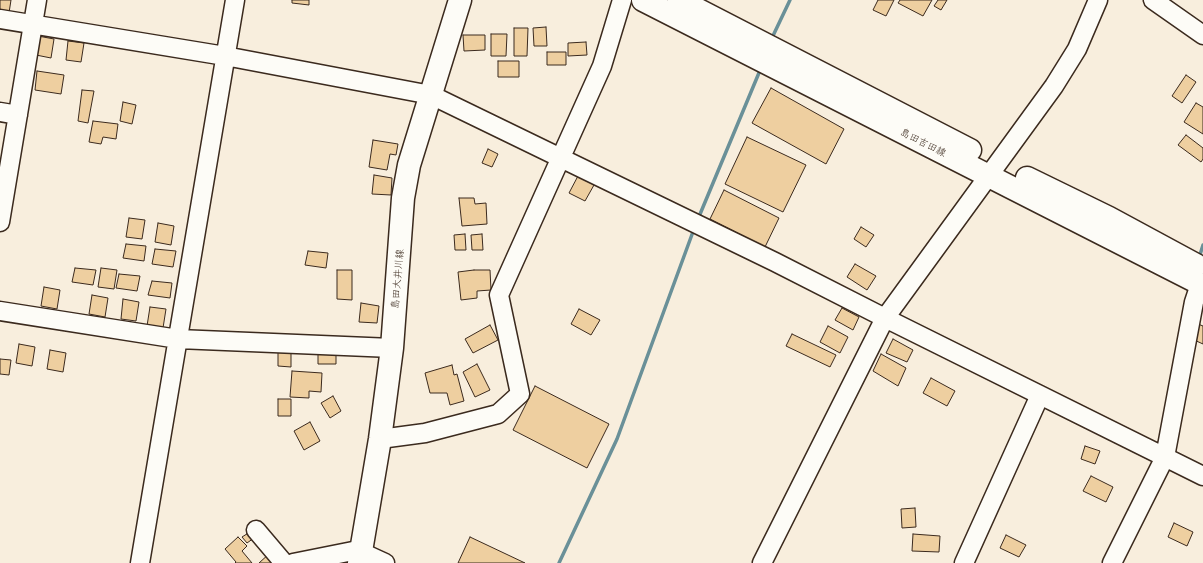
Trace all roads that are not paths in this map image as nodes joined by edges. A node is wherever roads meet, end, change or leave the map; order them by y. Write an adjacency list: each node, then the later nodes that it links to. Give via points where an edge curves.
1 (37, 0): 10 (street)
2 (235, 0): 12 (street)
3 (460, 0): 13 (main road, 島田大井川線)
4 (622, 0): 16 (street, via 602,66)
5 (644, 0): 17 (main road, 島田吉田線)
6 (679, 0): 17 (main road, 島田吉田線)
7 (1098, 0): 17 (street, via 1077,49 1054,86)
8 (1153, 0): 11 (street)
9 (0, 19): 10 (street)
10 (33, 24): 12 (street); 15 (street)
11 (1203, 35)
12 (225, 56): 13 (street); 22 (street)
13 (431, 95): 16 (street); 23 (main road, 島田大井川線, via 409,165 403,198)
14 (0, 112): 15 (street)
15 (18, 115): 18 (street)
16 (561, 158): 21 (street); 25 (street, via 499,295 520,394 498,414 425,433)
17 (992, 170): 19 (main road, 島田吉田線, via 1109,218); 21 (street)
18 (0, 221)
19 (1202, 275): 26 (street, via 1194,302)
20 (0, 311): 22 (street)
21 (885, 318): 24 (street); 34 (street)
22 (178, 339): 23 (street); 30 (street)
23 (392, 348): 25 (main road, 島田大井川線)
24 (1040, 395): 26 (street); 35 (street)
25 (380, 439): 29 (main road, 島田大井川線)
26 (1165, 457): 27 (street); 36 (street)
27 (1203, 476)
28 (256, 530): 31 (street)
29 (360, 558): 32 (street, via 352,550); 33 (street)
30 (140, 563)
31 (284, 563)
32 (293, 563)
33 (385, 563)
34 (762, 563)
35 (964, 563)
36 (1112, 563)

